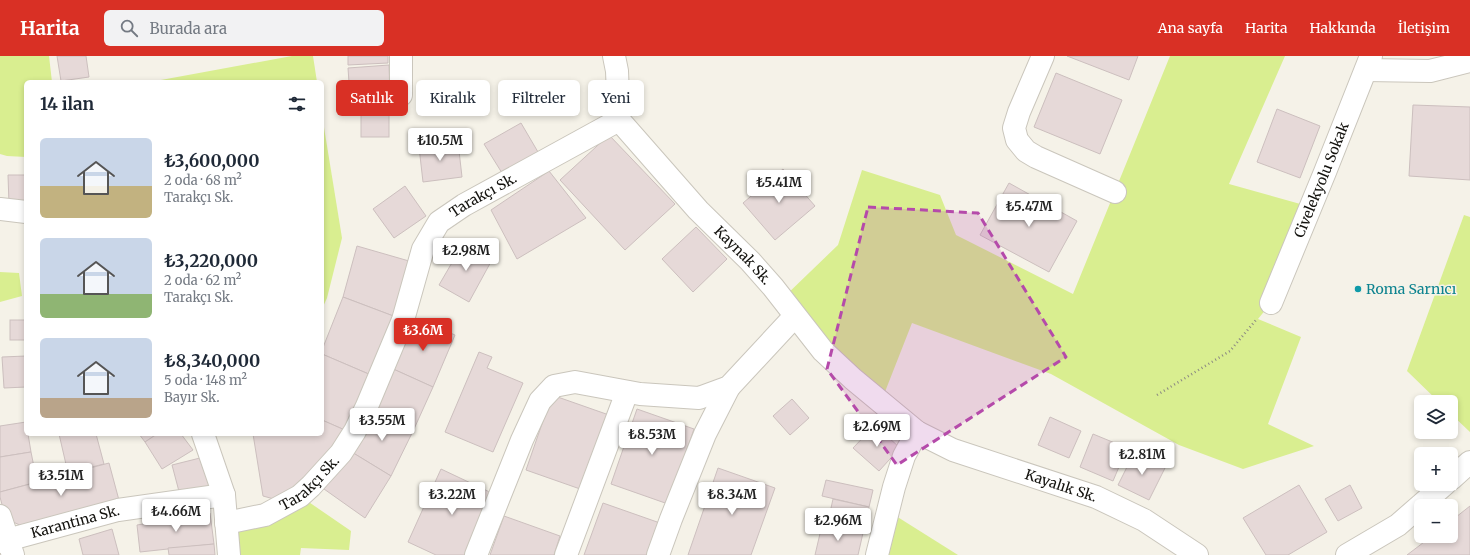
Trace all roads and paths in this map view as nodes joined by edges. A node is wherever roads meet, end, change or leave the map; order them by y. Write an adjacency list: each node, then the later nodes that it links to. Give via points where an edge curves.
1 (401, 56): 6 (street)
2 (1043, 56): 8 (street, via 1018,112 1014,128 1017,140 1036,158)
3 (620, 61): 7 (street)
4 (1470, 61): 5 (street, via 1430,71)
5 (1368, 63): 11 (street, Civelekyolu Sokak)
6 (400, 80)
7 (619, 120): 12 (street, Kaynak Sk., via 698,210 750,261); 23 (street, Tarakçı Sk., via 464,205 439,222 423,249 403,320 370,399 341,453 300,496 265,515)
8 (1115, 192)
9 (0, 209): 10 (street)
10 (24, 212)
11 (1271, 303): 15 (path, via 1230,351)
12 (795, 316): 13 (street); 16 (street, Kaynak Sk., via 822,350)
13 (729, 387): 14 (street, via 699,398); 29 (street, via 705,434)
14 (627, 392): 27 (street, via 575,382 554,386 540,401); 28 (street)
15 (1157, 394)
16 (917, 432): 25 (street, Kayalık Sk., via 953,450 1096,497 1144,520); 30 (street, via 904,456)
17 (204, 436): 21 (street)
18 (1470, 462): 19 (street)
19 (1458, 473)
20 (1437, 491): 31 (street, via 1398,525)
21 (224, 496): 23 (street); 24 (street, Karantina Sk., via 118,510)
22 (0, 516): 24 (street)
23 (226, 523): 26 (street)
24 (7, 546)
25 (1184, 552)
26 (229, 555)
27 (476, 555)
28 (566, 555)
29 (658, 555)
30 (877, 555)
31 (1347, 555)

